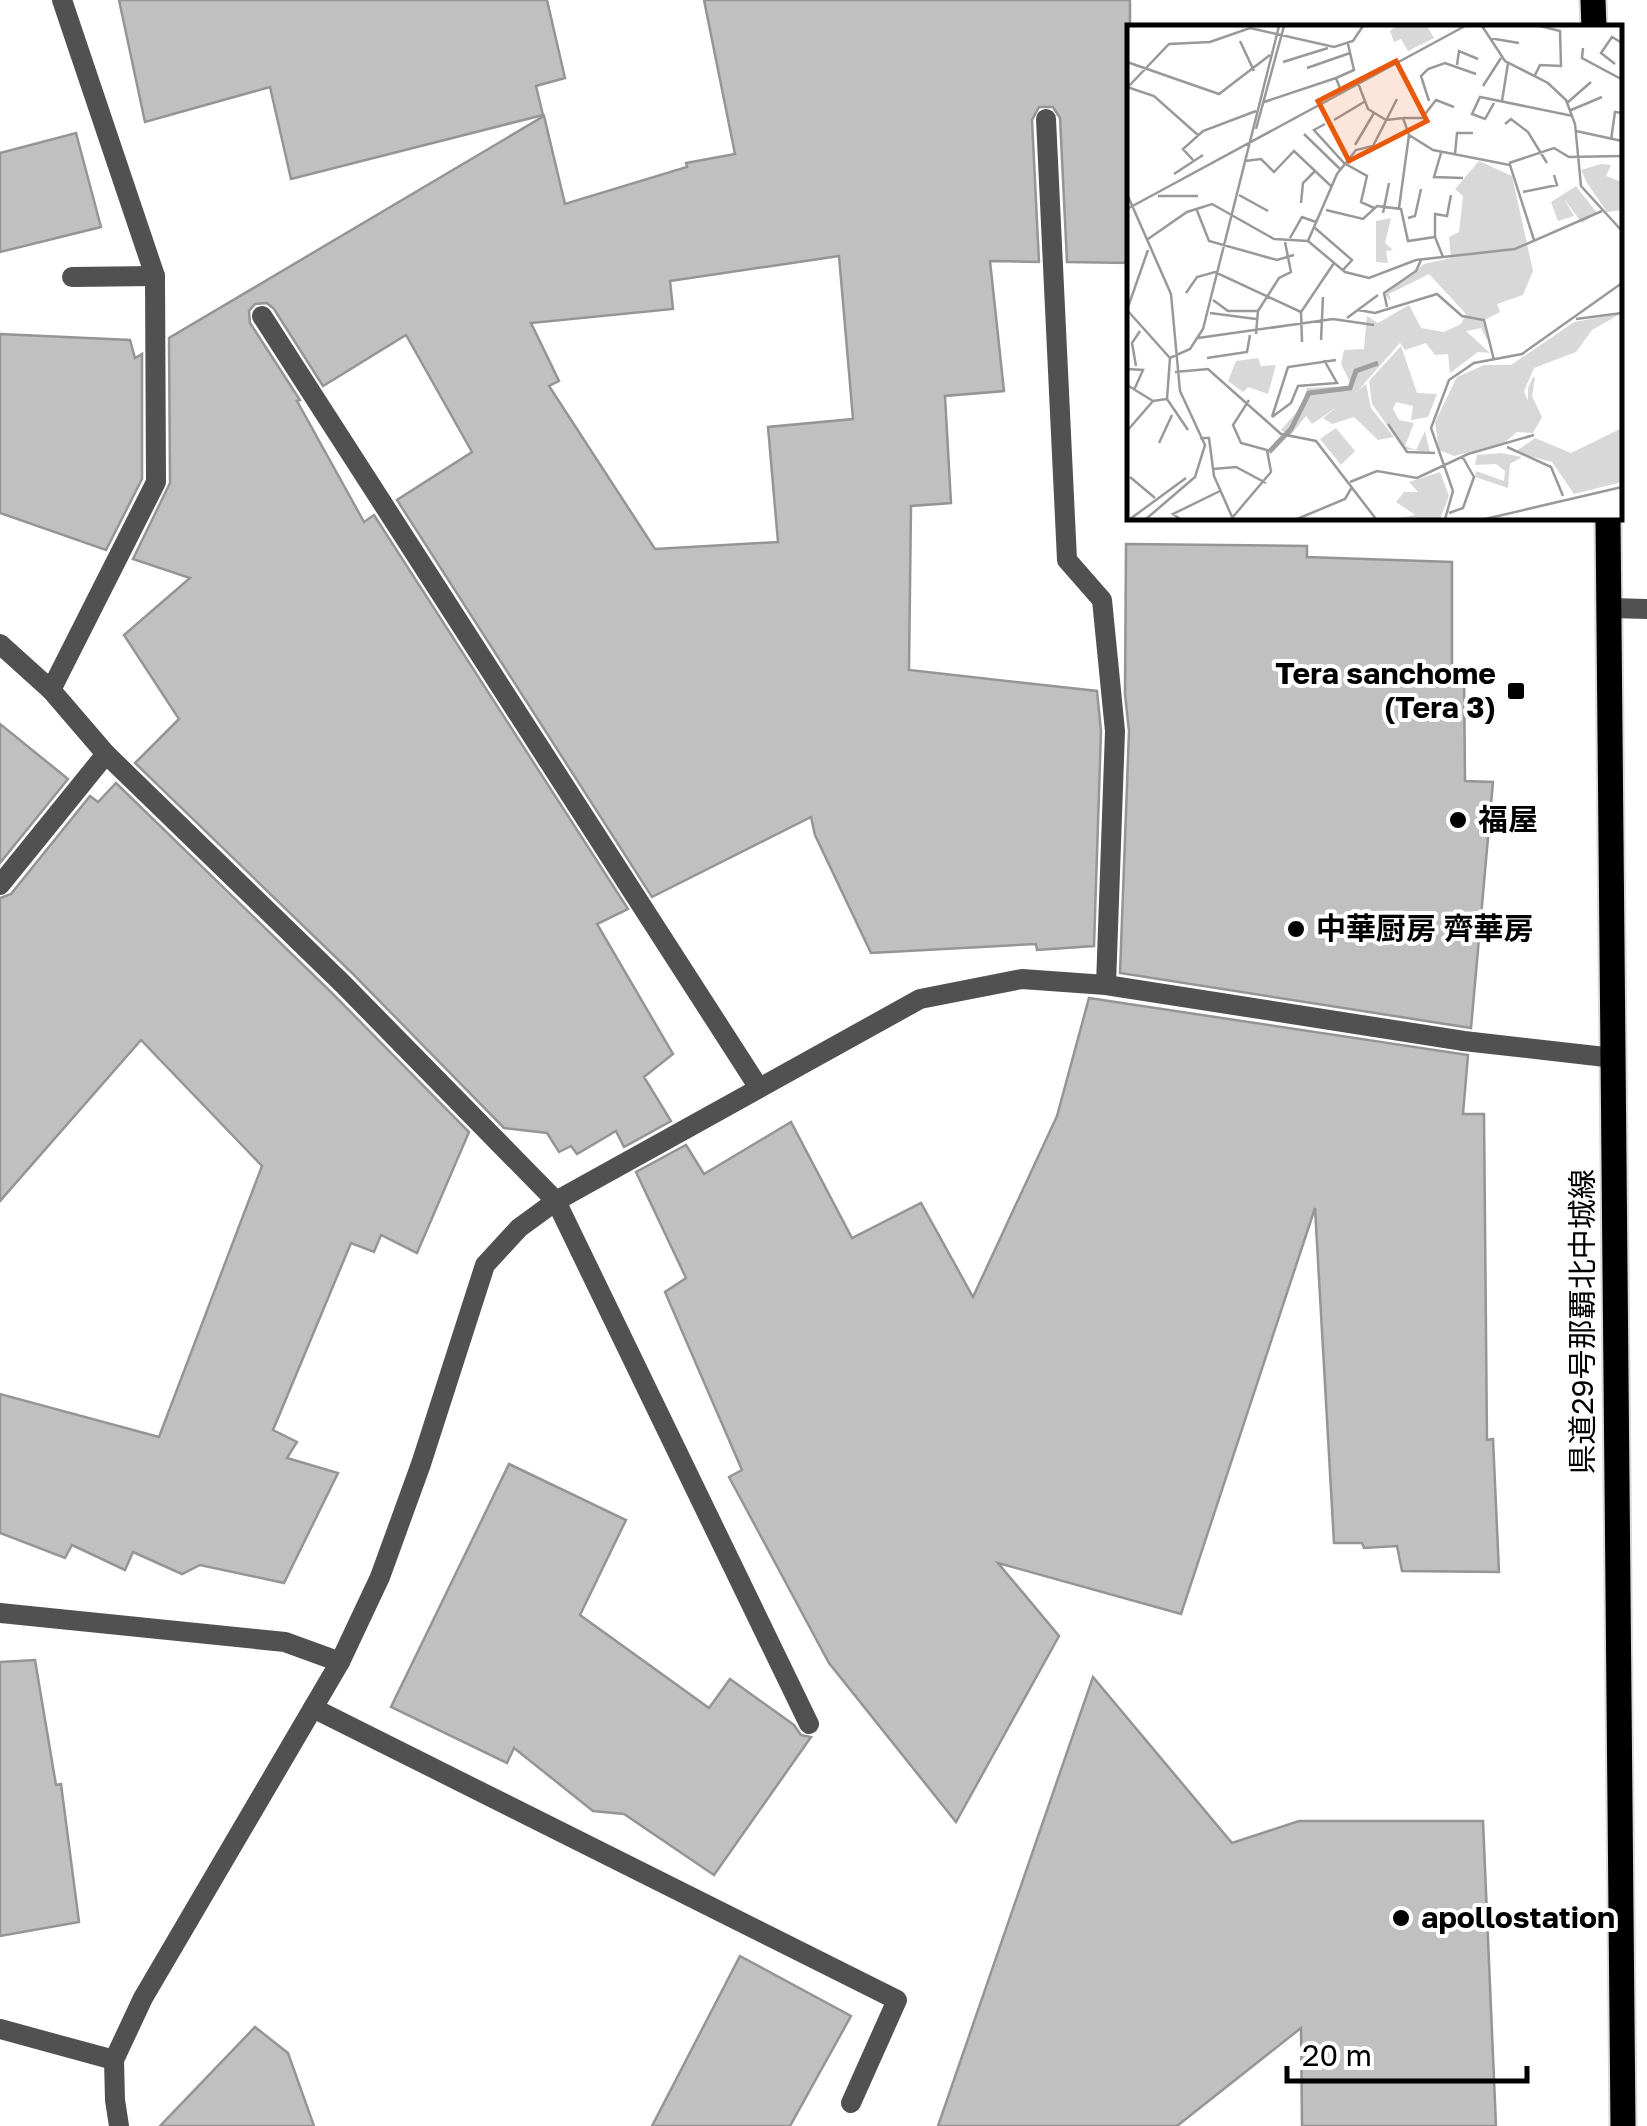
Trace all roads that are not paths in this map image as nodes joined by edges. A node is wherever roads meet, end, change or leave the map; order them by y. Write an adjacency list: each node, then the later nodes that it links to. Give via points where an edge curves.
1 (62, 0): 5 (street)
2 (1593, 0): 3 (main road)
3 (1594, 25)
4 (1046, 119): 15 (street, via 1068,560 1102,600 1115,732)
5 (155, 276): 6 (street); 12 (street, via 156,482)
6 (72, 277)
7 (262, 316): 17 (street)
8 (1608, 520): 9 (main road, 県道29号那覇北中城線)
9 (1611, 608): 10 (street); 16 (main road, 県道29号那覇北中城線)
10 (1647, 609)
11 (0, 644): 12 (street)
12 (51, 690): 13 (street)
13 (106, 754): 14 (street); 18 (street)
14 (0, 885)
15 (1106, 985): 16 (street); 17 (street, via 1022,979 920,999)
16 (1614, 1058): 27 (main road, 県道29号那覇北中城線)
17 (759, 1088): 18 (street)
18 (556, 1201): 20 (street, via 518,1228 485,1265 380,1577); 22 (street)
19 (0, 1612): 20 (street, via 285,1642)
20 (340, 1662): 21 (street)
21 (313, 1708): 24 (street, via 143,1998); 25 (street, via 897,2000)
22 (809, 1724)
23 (0, 2029): 24 (street)
24 (114, 2060): 26 (street)
25 (851, 2103)
26 (120, 2126)
27 (1623, 2126)

